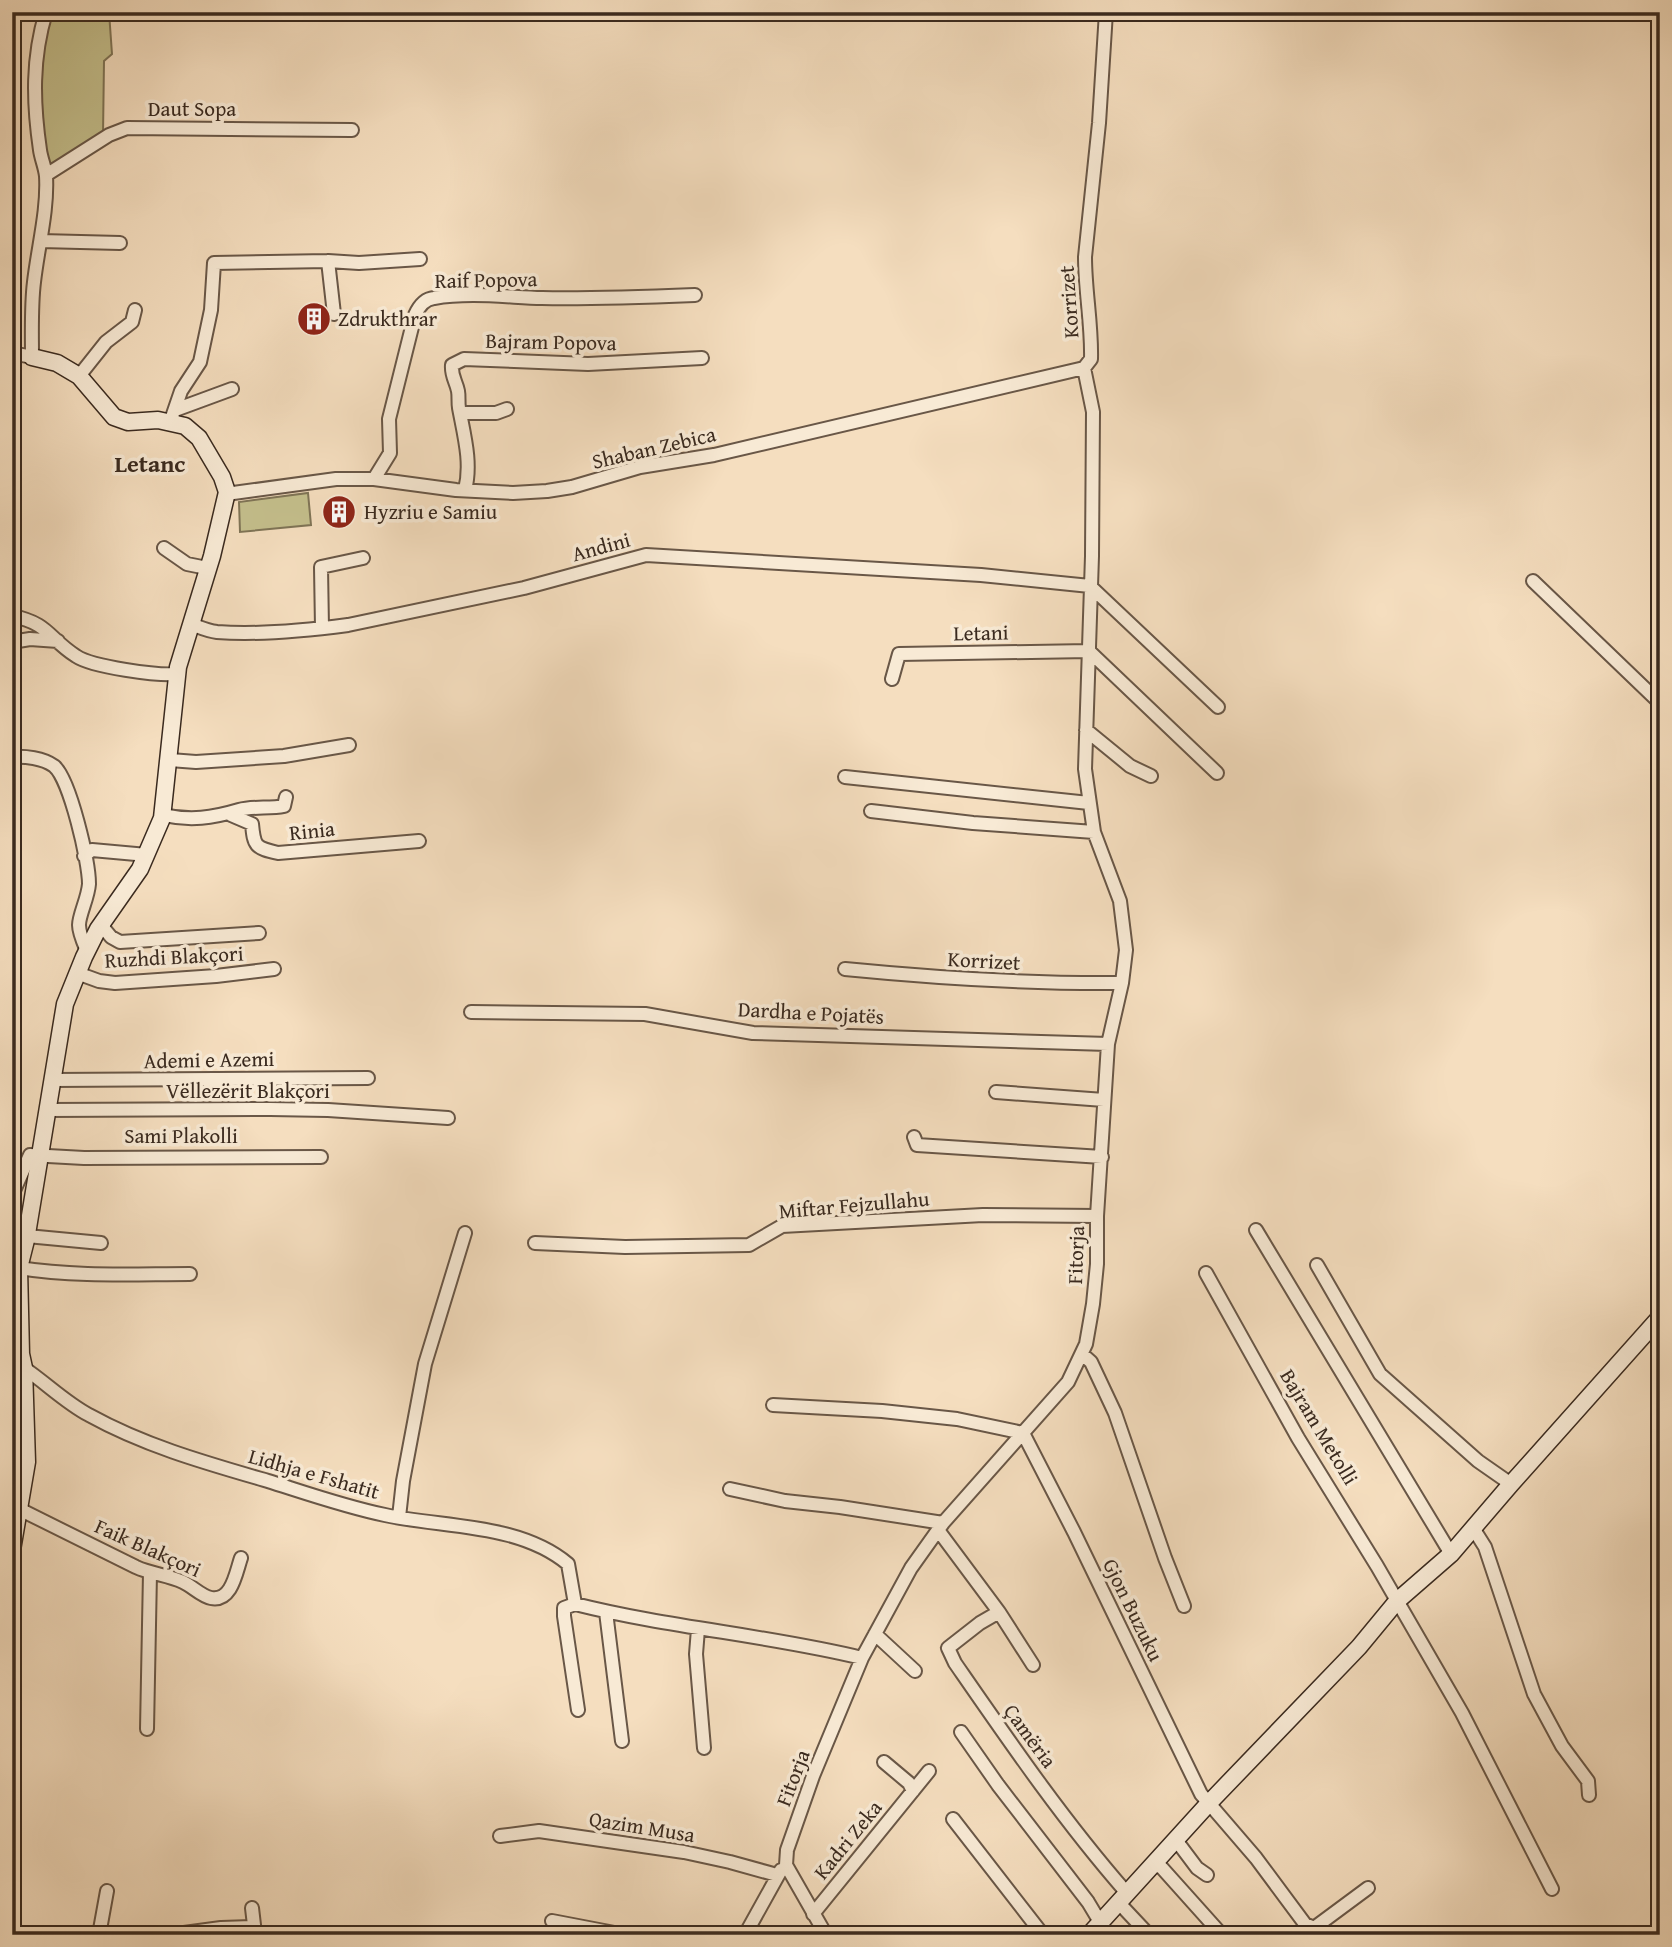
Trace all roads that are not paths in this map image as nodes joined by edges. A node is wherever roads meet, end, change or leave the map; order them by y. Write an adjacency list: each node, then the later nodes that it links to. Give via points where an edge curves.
1 (46, 12): 4 (street, via 34,90)
2 (1106, 12): 14 (street, Korrizet, via 1085,257 1091,359)
3 (352, 130): 4 (street, Daut Sopa, via 127,128)
4 (46, 175): 5 (street)
5 (40, 241): 6 (street); 12 (street)
6 (120, 243)
7 (420, 259): 8 (street)
8 (328, 261): 11 (street); 19 (street, via 214,263 211,310 200,362 181,391)
9 (695, 295): 20 (street, Raif Popova, via 466,296 423,302 415,315 389,419 390,453)
10 (135, 310): 15 (street, via 132,322 106,342)
11 (334, 314)
12 (20, 354): 15 (street, via 57,363)
13 (702, 358): 18 (street, Bajram Popova, via 588,364 464,359 456,361 451,372)
14 (1084, 368): 21 (street, Shaban Zebica, via 714,455 640,467 572,487 513,493); 27 (street, Korrizet, via 1093,412)
15 (79, 376): 19 (street, via 114,417 128,422)
16 (232, 389): 19 (street)
17 (507, 409): 18 (street)
18 (461, 413): 21 (street, Bajram Popova, via 468,469)
19 (173, 416): 22 (street, via 199,438 222,477)
20 (374, 479): 21 (street, Shaban Zebica); 22 (street, Shaban Zebica)
21 (465, 490)
22 (226, 494): 25 (street)
23 (164, 548): 25 (street, via 187,564)
24 (363, 558): 30 (street, via 321,566)
25 (207, 568): 29 (street)
26 (1533, 581): 36 (street)
27 (1090, 586): 30 (street, Andini, via 646,555 457,604); 33 (street, Korrizet); 37 (street)
28 (12, 616): 32 (street, via 45,627)
29 (191, 624): 30 (street, Andini, via 240,633); 34 (street)
30 (322, 628)
31 (12, 642): 32 (street)
32 (58, 642): 34 (street, via 80,659 161,676)
33 (1089, 651): 35 (street, Letani, via 899,654); 38 (street, Korrizet); 42 (street)
34 (178, 674): 41 (street)
35 (892, 679)
36 (1660, 703)
37 (1218, 706)
38 (1086, 730): 43 (street, via 1130,766); 46 (street, Korrizet)
39 (349, 746): 41 (street, via 196,762)
40 (12, 757): 53 (street, via 43,761 58,771 75,811)
41 (170, 760): 48 (street)
42 (1217, 772)
43 (1151, 776)
44 (845, 777): 46 (street)
45 (286, 797): 49 (street, Rinia, via 284,806 239,810)
46 (1089, 803): 50 (street, Korrizet)
47 (871, 811): 50 (street)
48 (163, 815): 49 (street, Rinia, via 183,820); 52 (street)
49 (232, 815): 51 (street, Rinia, via 251,824 253,842 260,848 278,853)
50 (1094, 832): 60 (street, Korrizet, via 1121,909 1126,950)
51 (419, 841)
52 (148, 855): 53 (street, via 92,850); 54 (street)
53 (84, 856): 56 (street, via 89,885 79,926)
54 (101, 925): 55 (street, via 120,942); 56 (street)
55 (259, 933)
56 (87, 951): 59 (street)
57 (845, 969): 60 (street, Korrizet, via 982,980)
58 (274, 970): 59 (street, Ruzhdi Blakçori, via 115,982)
59 (77, 973): 64 (street, via 65,1004)
60 (1122, 983): 62 (street, Korrizet)
61 (471, 1012): 62 (street, Dardha e Pojatës, via 645,1014 753,1033)
62 (1108, 1044): 66 (street, Fitorja)
63 (368, 1078): 64 (street, Ademi e Azemi)
64 (52, 1080): 67 (street)
65 (996, 1092): 66 (street)
66 (1104, 1100): 72 (street, Fitorja)
67 (47, 1110): 68 (street, Vëllezërit Blakçori, via 294,1109); 70 (street)
68 (448, 1118)
69 (914, 1137): 72 (street, via 917,1145)
70 (40, 1155): 71 (street, Sami Plakolli); 73 (street, via 30,1155); 77 (street)
71 (321, 1157)
72 (1102, 1157): 74 (street, Fitorja)
73 (12, 1195)
74 (1097, 1216): 79 (street, Miftar Fejzullahu, via 983,1215 782,1226 749,1245); 86 (street, Fitorja, via 1093,1304)
75 (1256, 1230): 97 (street)
76 (465, 1233): 93 (street, via 425,1364)
77 (27, 1236): 78 (street); 81 (street)
78 (101, 1243)
79 (535, 1243)
80 (1317, 1265): 90 (street, via 1380,1374 1478,1461)
81 (19, 1268): 83 (street); 85 (street)
82 (1206, 1273): 100 (street, Bajram Metolli, via 1298,1438)
83 (190, 1274)
84 (1660, 1317): 90 (street)
85 (16, 1336): 87 (street)
86 (1082, 1354): 89 (street, Fitorja, via 1068,1382); 102 (street, via 1091,1362 1115,1413)
87 (24, 1368): 92 (street, via 27,1462); 93 (street, Lidhja e Fshatit, via 86,1414 126,1434 184,1457)
88 (773, 1405): 89 (street, via 957,1419)
89 (1023, 1433): 94 (street, Fitorja); 119 (street, Gjon Buzuku)
90 (1511, 1484): 95 (street)
91 (730, 1489): 94 (street)
92 (19, 1509): 96 (street); 99 (street, Faik Blakçori)
93 (399, 1517): 101 (street, Lidhja e Fshatit, via 487,1528 540,1547 568,1564)
94 (941, 1527): 104 (street); 106 (street, Fitorja, via 911,1568)
95 (1473, 1528): 97 (street); 118 (street, via 1485,1547 1534,1695 1588,1781)
96 (12, 1550)
97 (1451, 1554): 100 (street)
98 (241, 1558): 99 (street, Faik Blakçori, via 230,1589 219,1598)
99 (150, 1573): 111 (street)
100 (1397, 1601): 119 (street, via 1359,1647); 127 (street, Bajram Metolli, via 1462,1713)
101 (575, 1604): 103 (street); 110 (street, Lidhja e Fshatit, via 564,1608 564,1616)
102 (1184, 1606)
103 (606, 1612): 105 (street); 113 (street)
104 (999, 1612): 108 (street); 129 (street, Çamëria, via 948,1648 949,1653)
105 (698, 1629): 107 (street, via 807,1644); 114 (street)
106 (875, 1634): 107 (street, Fitorja); 109 (street)
107 (862, 1658): 124 (street, Fitorja, via 813,1776)
108 (1033, 1665)
109 (915, 1671)
110 (578, 1710)
111 (148, 1729)
112 (961, 1732): 133 (street)
113 (622, 1741)
114 (704, 1748)
115 (884, 1762): 117 (street)
116 (929, 1771): 117 (street, Kadri Zeka)
117 (913, 1791): 131 (street, Kadri Zeka)
118 (1589, 1795)
119 (1209, 1803): 122 (street); 126 (street, Gjon Buzuku, via 1305,1924 1314,1928)
120 (953, 1819): 139 (street)
121 (500, 1836): 124 (street, Qazim Musa, via 539,1831)
122 (1175, 1840): 123 (street); 125 (street)
123 (1153, 1863): 129 (street); 142 (street)
124 (782, 1870): 131 (street); 137 (street, Fitorja)
125 (1206, 1875)
126 (1368, 1888)
127 (1552, 1889)
128 (107, 1891): 134 (street)
129 (1122, 1897): 133 (street); 141 (street)
130 (252, 1908): 135 (street, via 252,1927)
131 (813, 1914): 138 (street)
132 (552, 1921): 136 (street)
133 (1100, 1922): 140 (street)
134 (99, 1935)
135 (169, 1935)
136 (625, 1935)
137 (745, 1935)
138 (826, 1935)
139 (1043, 1935)
140 (1089, 1935)
141 (1149, 1935)
142 (1222, 1935)

